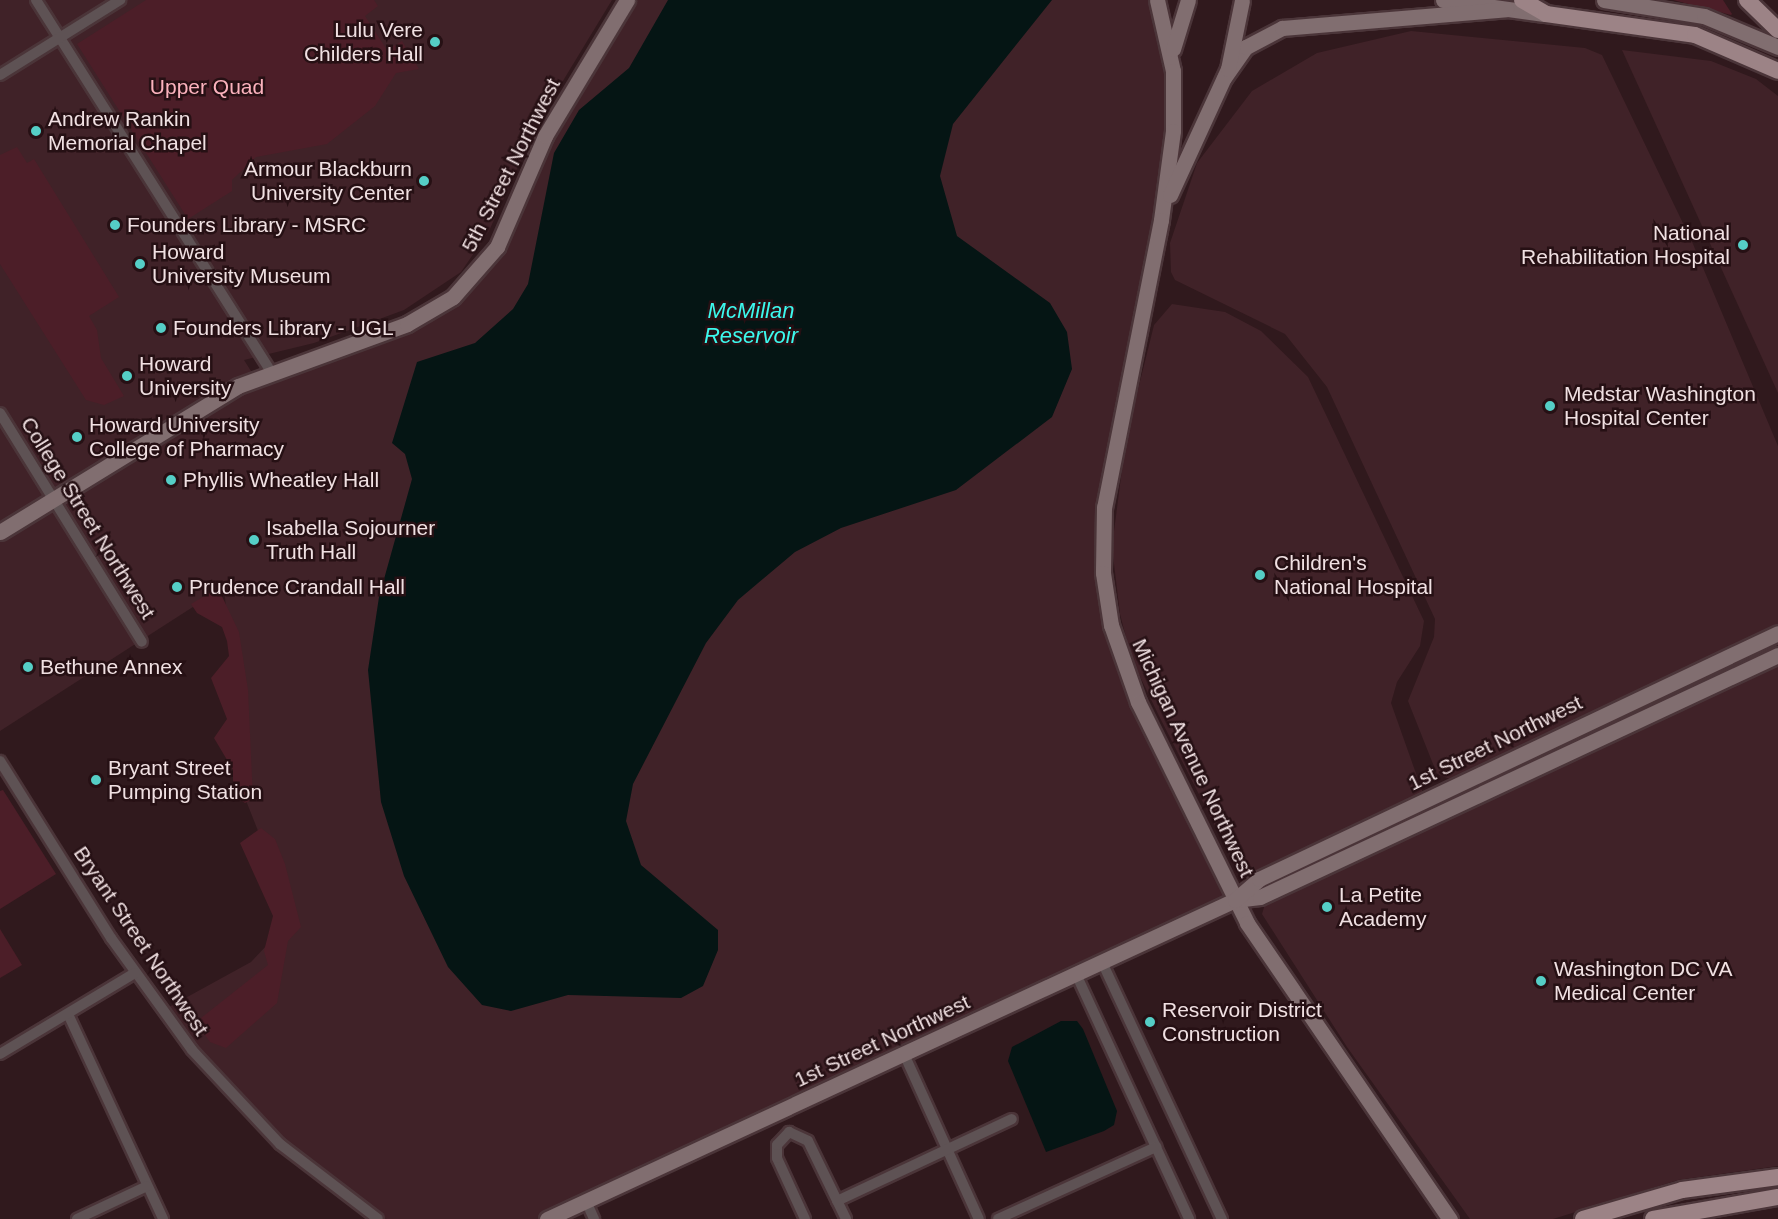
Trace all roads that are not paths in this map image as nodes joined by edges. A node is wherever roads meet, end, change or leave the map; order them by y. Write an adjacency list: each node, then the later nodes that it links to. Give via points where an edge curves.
1 (36, 0): 14 (street)
2 (120, 0): 14 (street)
3 (627, 0): 21 (street, 5th Street Northwest, via 545,136 501,240 467,285 407,324)
4 (1157, 0): 16 (street, Michigan Avenue Northwest)
5 (1188, 0): 16 (street)
6 (1242, 0): 19 (street, Michigan Avenue Northwest)
7 (1443, 0): 11 (street)
8 (1522, 0): 12 (main road)
9 (1604, 0): 15 (street, via 1704,16)
10 (1747, 0): 13 (main road)
11 (1506, 9): 12 (street); 19 (street, via 1282,28 1246,47)
12 (1546, 14): 17 (main road, via 1695,35)
13 (1778, 30)
14 (59, 38): 18 (street); 21 (street)
15 (1778, 47)
16 (1171, 58): 20 (street, Michigan Avenue Northwest, via 1174,115)
17 (1778, 71)
18 (0, 75)
19 (1224, 78): 20 (street, Michigan Avenue Northwest)
20 (1161, 220): 29 (street, Michigan Avenue Northwest, via 1107,484 1104,587 1127,675)
21 (271, 372): 23 (street, 5th Street Northwest, via 214,400)
22 (0, 413): 23 (street, College Street Northwest)
23 (54, 499): 24 (street, 5th Street Northwest); 26 (street, College Street Northwest)
24 (0, 532)
25 (1778, 633): 29 (street, 1st Street Northwest, via 1259,879)
26 (142, 642)
27 (1778, 655): 29 (street, 1st Street Northwest, via 1260,897)
28 (0, 761): 31 (street, Bryant Street Northwest)
29 (1235, 900): 30 (street, 1st Street Northwest); 57 (street, Michigan Avenue Northwest, via 1292,994)
30 (1102, 962): 32 (street, 1st Street Northwest); 56 (street)
31 (135, 973): 33 (street); 48 (street, Bryant Street Northwest, via 248,1113)
32 (1076, 974): 35 (street, 1st Street Northwest); 39 (street)
33 (68, 1014): 34 (street); 42 (street)
34 (0, 1054)
35 (904, 1054): 36 (street, 1st Street Northwest); 40 (street)
36 (774, 1114): 38 (street); 44 (street, 1st Street Northwest)
37 (1012, 1119): 40 (street)
38 (783, 1134): 45 (street, via 796,1132 808,1141); 51 (street, via 777,1158)
39 (1156, 1147): 54 (street); 55 (street)
40 (947, 1149): 45 (street); 53 (street)
41 (1778, 1177): 58 (main road, via 1682,1190)
42 (147, 1186): 46 (street); 47 (street)
43 (1778, 1197): 59 (main road)
44 (586, 1201): 49 (street, 1st Street Northwest); 50 (street)
45 (837, 1201): 52 (street)
46 (78, 1219)
47 (163, 1219)
48 (378, 1219)
49 (547, 1219)
50 (594, 1219)
51 (805, 1219)
52 (846, 1219)
53 (979, 1219)
54 (998, 1219)
55 (1189, 1219)
56 (1222, 1219)
57 (1450, 1219)
58 (1583, 1219)
59 (1653, 1219)

